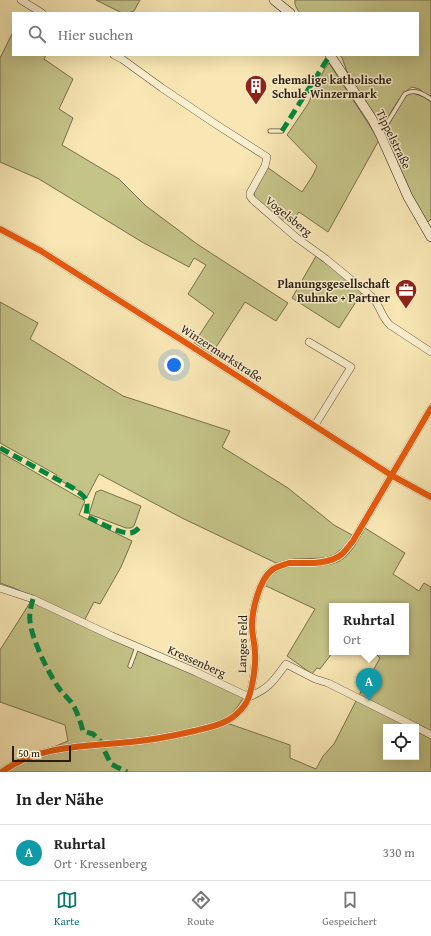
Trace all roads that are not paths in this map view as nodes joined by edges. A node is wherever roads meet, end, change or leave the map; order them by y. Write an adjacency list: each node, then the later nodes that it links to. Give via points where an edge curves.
1 (21, 0): 4 (street)
2 (274, 0): 3 (street)
3 (285, 3): 5 (street)
4 (40, 12)
5 (290, 12)
6 (116, 56): 15 (street, Vogelsberg, via 267,157 265,166 250,193 253,200 372,296 390,325)
7 (331, 56): 11 (street, Tippelstraße)
8 (431, 99): 11 (lane, via 415,91 405,94)
9 (270, 131): 10 (lane)
10 (282, 131)
11 (380, 134): 13 (street, Tippelstraße)
12 (0, 229): 17 (street, Winzermarkstraße, via 41,251)
13 (431, 237)
14 (310, 342): 17 (street, via 351,367)
15 (431, 352)
16 (431, 408): 18 (street)
17 (315, 425): 18 (street, Winzermarkstraße)
18 (391, 475): 19 (street, Winzermarkstraße); 23 (street, Langes Feld, via 353,541 342,554 328,561 289,563 265,576 253,614 255,658)
19 (431, 497)
20 (0, 588): 21 (street, Kressenberg, via 33,599)
21 (137, 646): 22 (lane); 23 (street, Kressenberg)
22 (130, 666)
23 (249, 697): 24 (street, via 272,683 286,664); 27 (street, Langes Feld, via 234,716 210,727 162,738 53,751 29,758)
24 (410, 724)
25 (419, 729): 26 (street)
26 (431, 735)
27 (2, 772)

